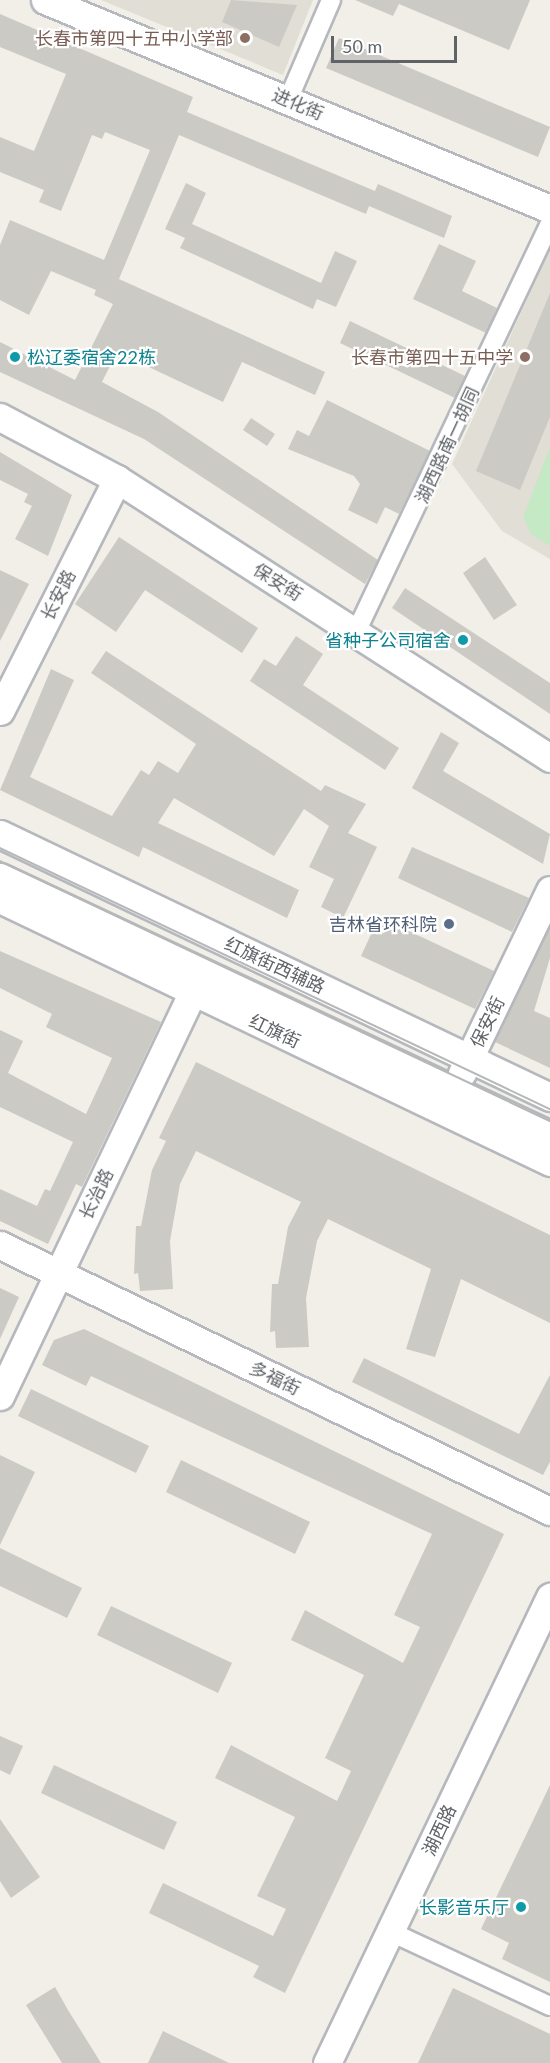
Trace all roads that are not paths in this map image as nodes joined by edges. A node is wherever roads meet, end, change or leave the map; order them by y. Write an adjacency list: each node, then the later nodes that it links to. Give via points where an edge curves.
1 (45, 0): 3 (street, 进化街)
2 (331, 0): 3 (street)
3 (288, 100): 5 (street, 进化街)
4 (550, 197): 5 (street)
5 (550, 209)
6 (550, 224): 9 (street, 湖西路南一胡同)
7 (0, 417): 8 (street, 保安街)
8 (117, 479): 9 (street, 保安街); 10 (street, 长安路)
9 (356, 632): 11 (street, 保安街)
10 (0, 711)
11 (550, 758)
12 (0, 834): 17 (street, 红旗街西辅路)
13 (0, 877): 18 (street, 红旗街)
14 (550, 890): 17 (street, 保安街)
15 (0, 899): 16 (street, 红旗街)
16 (193, 992): 21 (street, 红旗街); 23 (street, 长治路)
17 (470, 1058): 18 (street, 保安街); 19 (street, 红旗街西辅路)
18 (456, 1089): 20 (street, 红旗街)
19 (550, 1097)
20 (550, 1135)
21 (550, 1162)
22 (0, 1245): 23 (street, 多福街)
23 (59, 1273): 24 (street, 长治路); 25 (street, 多福街)
24 (0, 1396)
25 (550, 1511)
26 (550, 1597): 28 (street, 湖西路)
27 (550, 1636): 28 (street, 湖西路)
28 (398, 1936): 29 (street); 30 (street, 湖西路); 31 (street, 湖西路)
29 (550, 2006)
30 (327, 2063)
31 (346, 2063)

